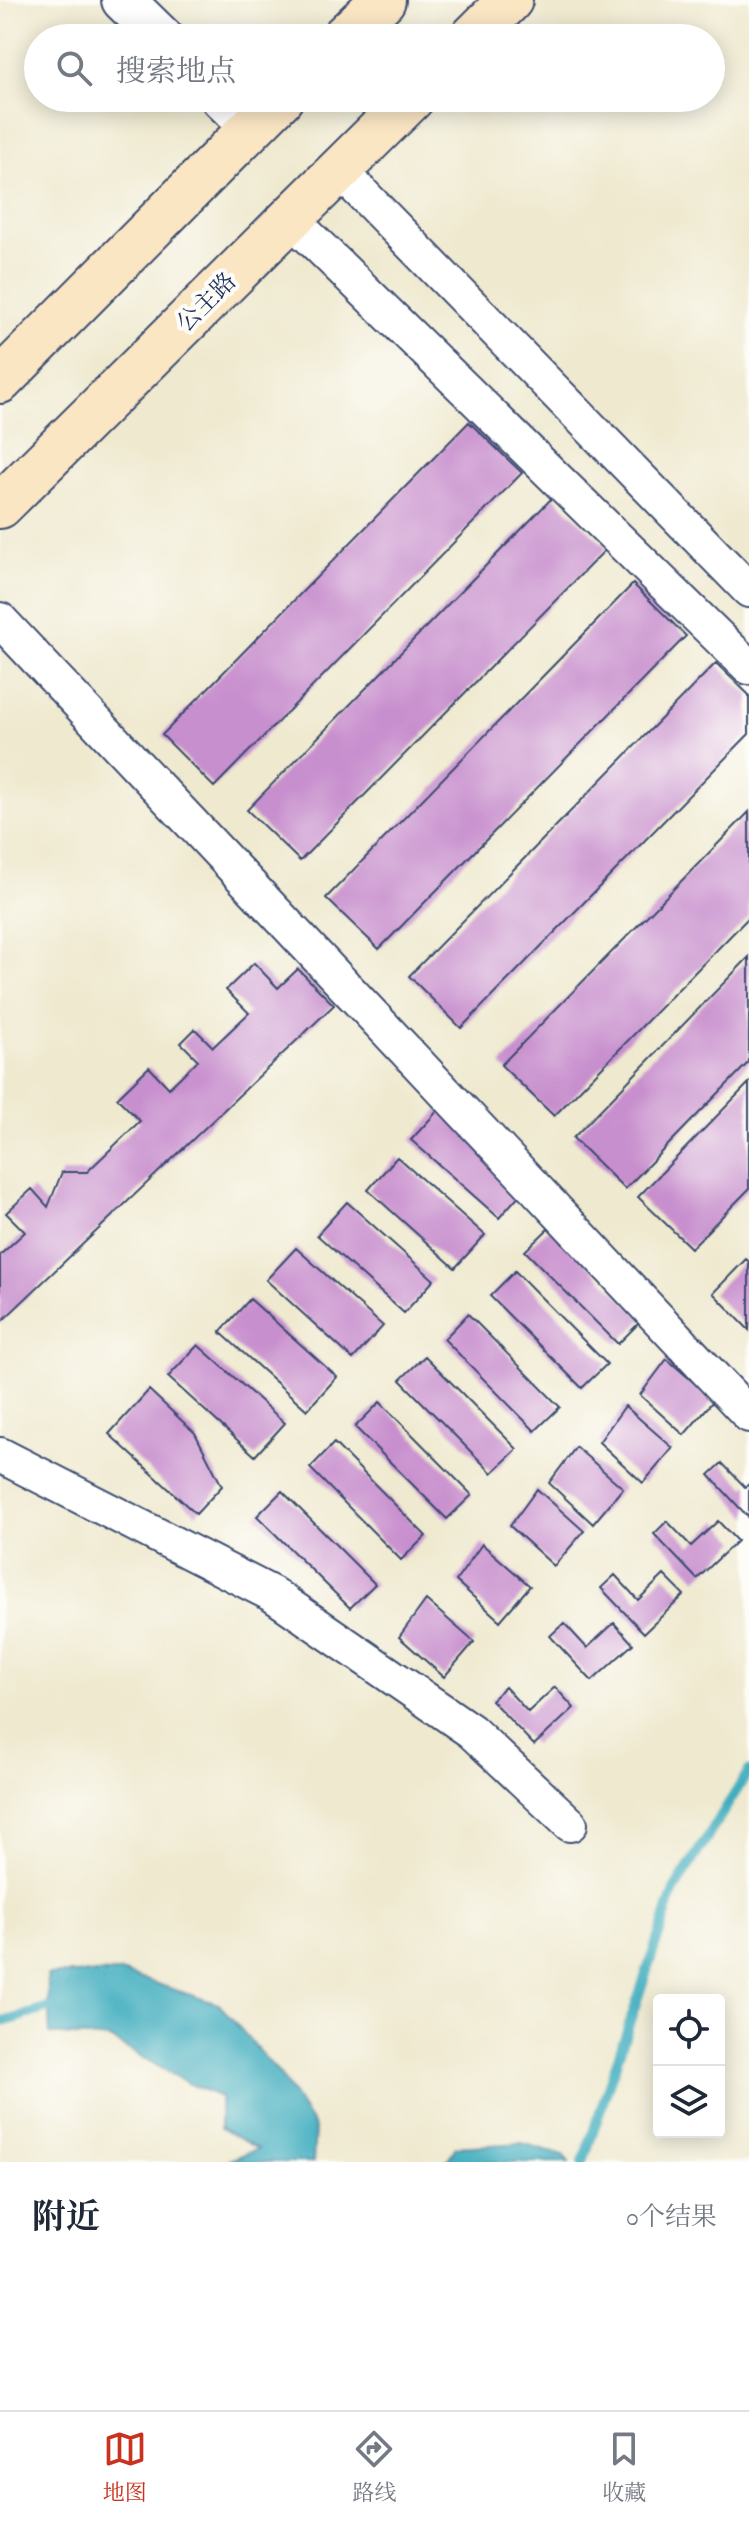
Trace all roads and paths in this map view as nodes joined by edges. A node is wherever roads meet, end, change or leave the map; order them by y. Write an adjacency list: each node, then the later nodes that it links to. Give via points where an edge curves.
1 (123, 0): 4 (street)
2 (383, 0): 5 (main road)
3 (510, 0): 6 (main road)
4 (148, 24)
5 (358, 24)
6 (486, 24)
7 (246, 112): 11 (main road)
8 (398, 112): 9 (main road, 公主路)
9 (339, 170): 10 (main road, 公主路); 13 (street)
10 (290, 218): 12 (main road, 公主路); 15 (street)
11 (0, 381)
12 (0, 506)
13 (749, 590)
14 (0, 620): 16 (street)
15 (749, 667)
16 (749, 1415)
17 (0, 1455): 18 (street, via 272,1594 471,1731)
18 (570, 1824)

